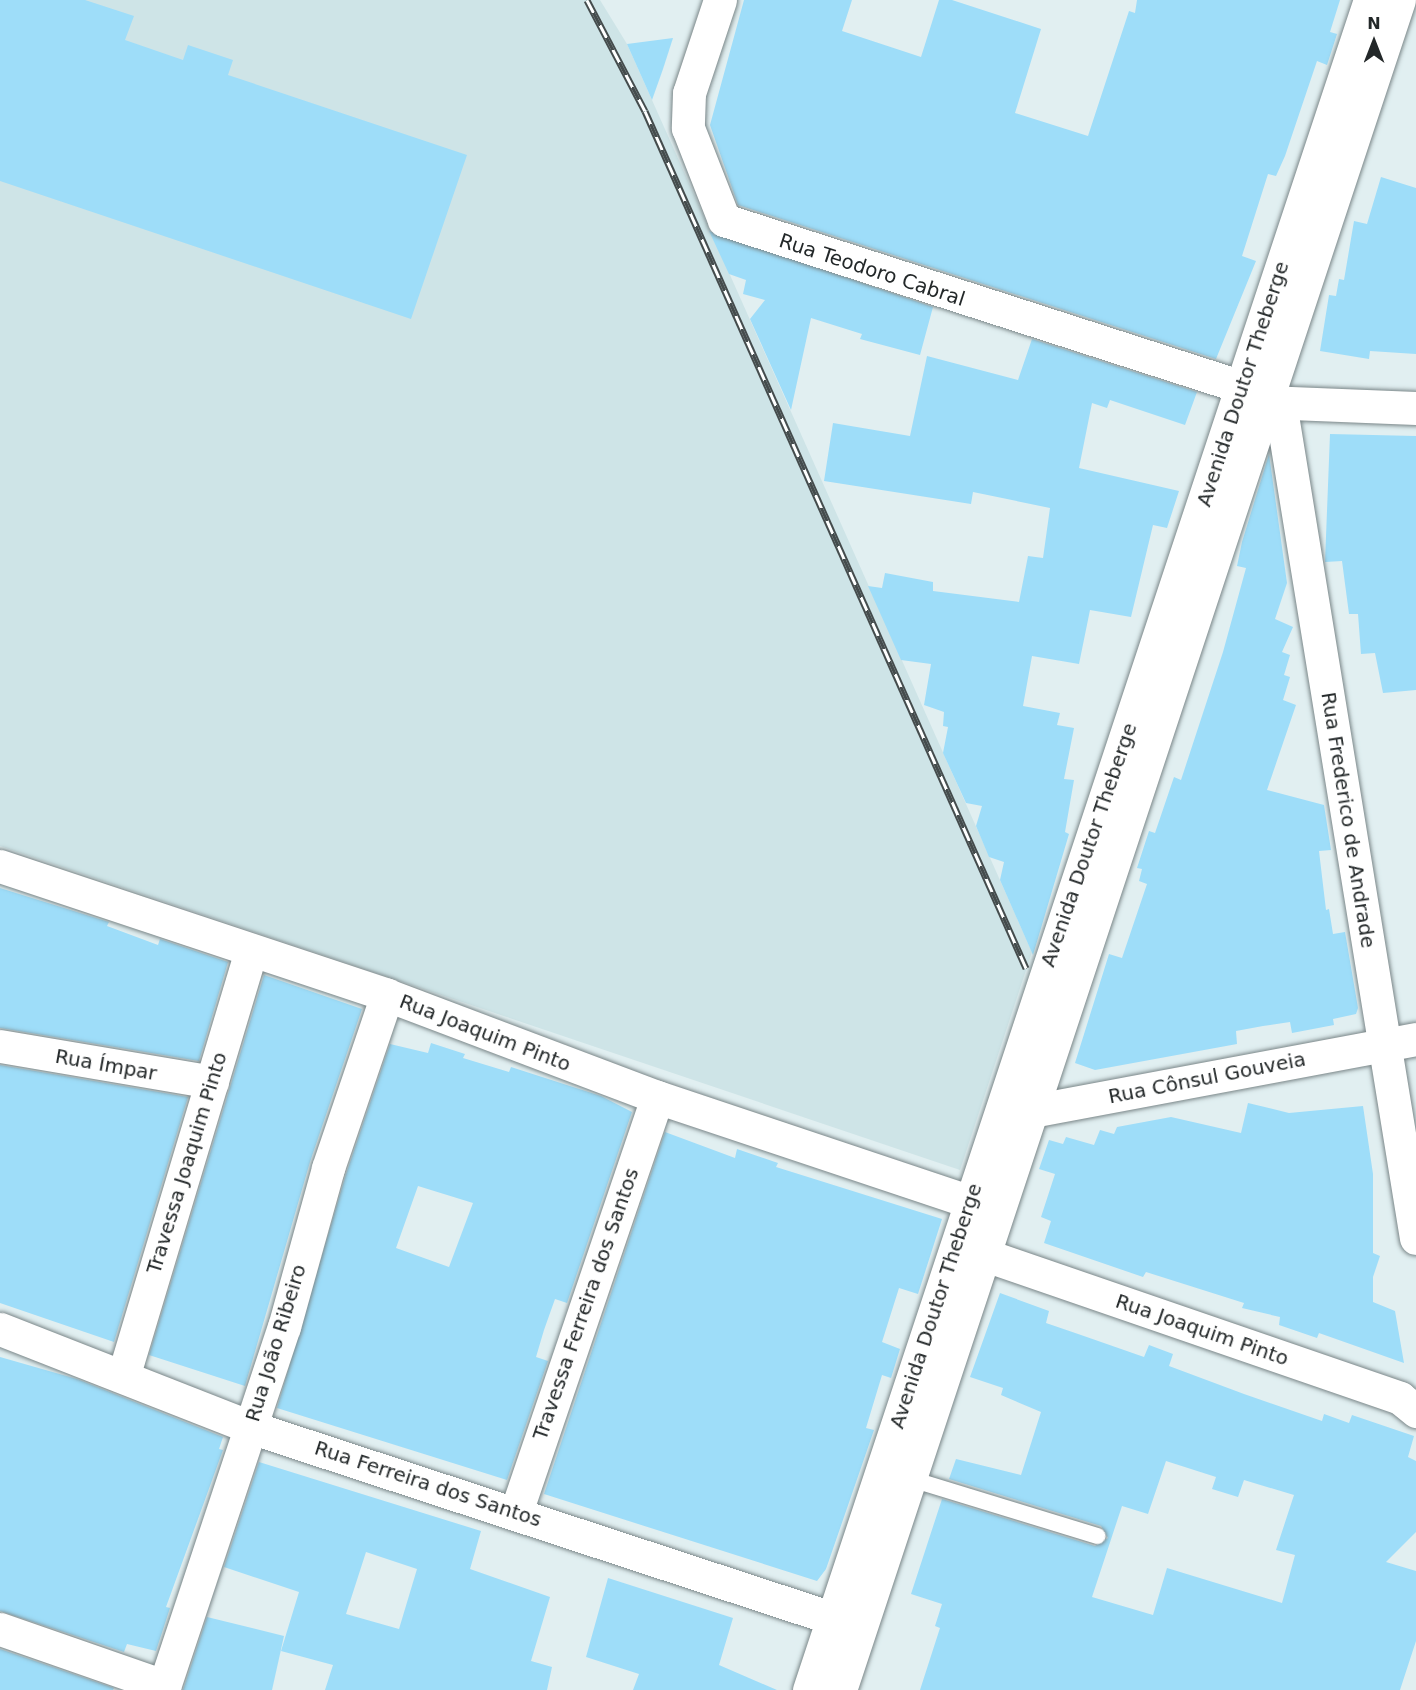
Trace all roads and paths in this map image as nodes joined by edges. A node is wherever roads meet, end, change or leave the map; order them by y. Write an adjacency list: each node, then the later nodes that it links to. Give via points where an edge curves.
1 (720, 0): 4 (street, Rua Teodoro Cabral, via 688,93 688,128 724,220)
2 (1370, 0): 4 (street, Avenida Doutor Theberge)
3 (1399, 0): 4 (street, Avenida Doutor Theberge)
4 (1263, 398): 5 (street, Rua Teodoro Cabral); 10 (street, Rua Frederico de Andrade); 14 (street, Avenida Doutor Theberge); 15 (street, Avenida Doutor Theberge)
5 (1416, 408)
6 (0, 866): 7 (street, Rua Joaquim Pinto)
7 (252, 952): 8 (street, Rua Joaquim Pinto); 12 (street, Travessa Joaquim Pinto)
8 (387, 995): 13 (street, Rua Joaquim Pinto); 22 (street, Rua João Ribeiro, via 328,1168 284,1328)
9 (1416, 1039): 10 (street, Rua Cônsul Gouveia)
10 (1384, 1045): 14 (street, Rua Cônsul Gouveia); 17 (street, Rua Frederico de Andrade)
11 (0, 1046): 12 (street, Rua Ímpar)
12 (212, 1082): 20 (street, Travessa Joaquim Pinto)
13 (657, 1097): 16 (street, Rua Joaquim Pinto); 24 (street, Travessa Ferreira dos Santos)
14 (1033, 1110): 15 (street, Rua Cônsul Gouveia); 18 (street, Avenida Doutor Theberge)
15 (999, 1117): 16 (street, Avenida Doutor Theberge)
16 (970, 1202): 26 (street, Avenida Doutor Theberge)
17 (1416, 1238)
18 (985, 1255): 21 (street, Rua Joaquim Pinto, via 1400,1398); 23 (street, Avenida Doutor Theberge)
19 (0, 1329): 20 (street, Rua Ferreira dos Santos)
20 (124, 1374): 22 (street, Rua Ferreira dos Santos)
21 (1416, 1411)
22 (250, 1427): 24 (street, Rua Ferreira dos Santos); 28 (street, Rua João Ribeiro)
23 (910, 1479): 25 (lane); 26 (street, Avenida Doutor Theberge)
24 (516, 1512): 26 (street, Rua Ferreira dos Santos)
25 (1098, 1536)
26 (847, 1623): 29 (street, Avenida Doutor Theberge); 30 (street, Avenida Doutor Theberge)
27 (0, 1629): 28 (street)
28 (163, 1688)
29 (809, 1690)
30 (840, 1690)

